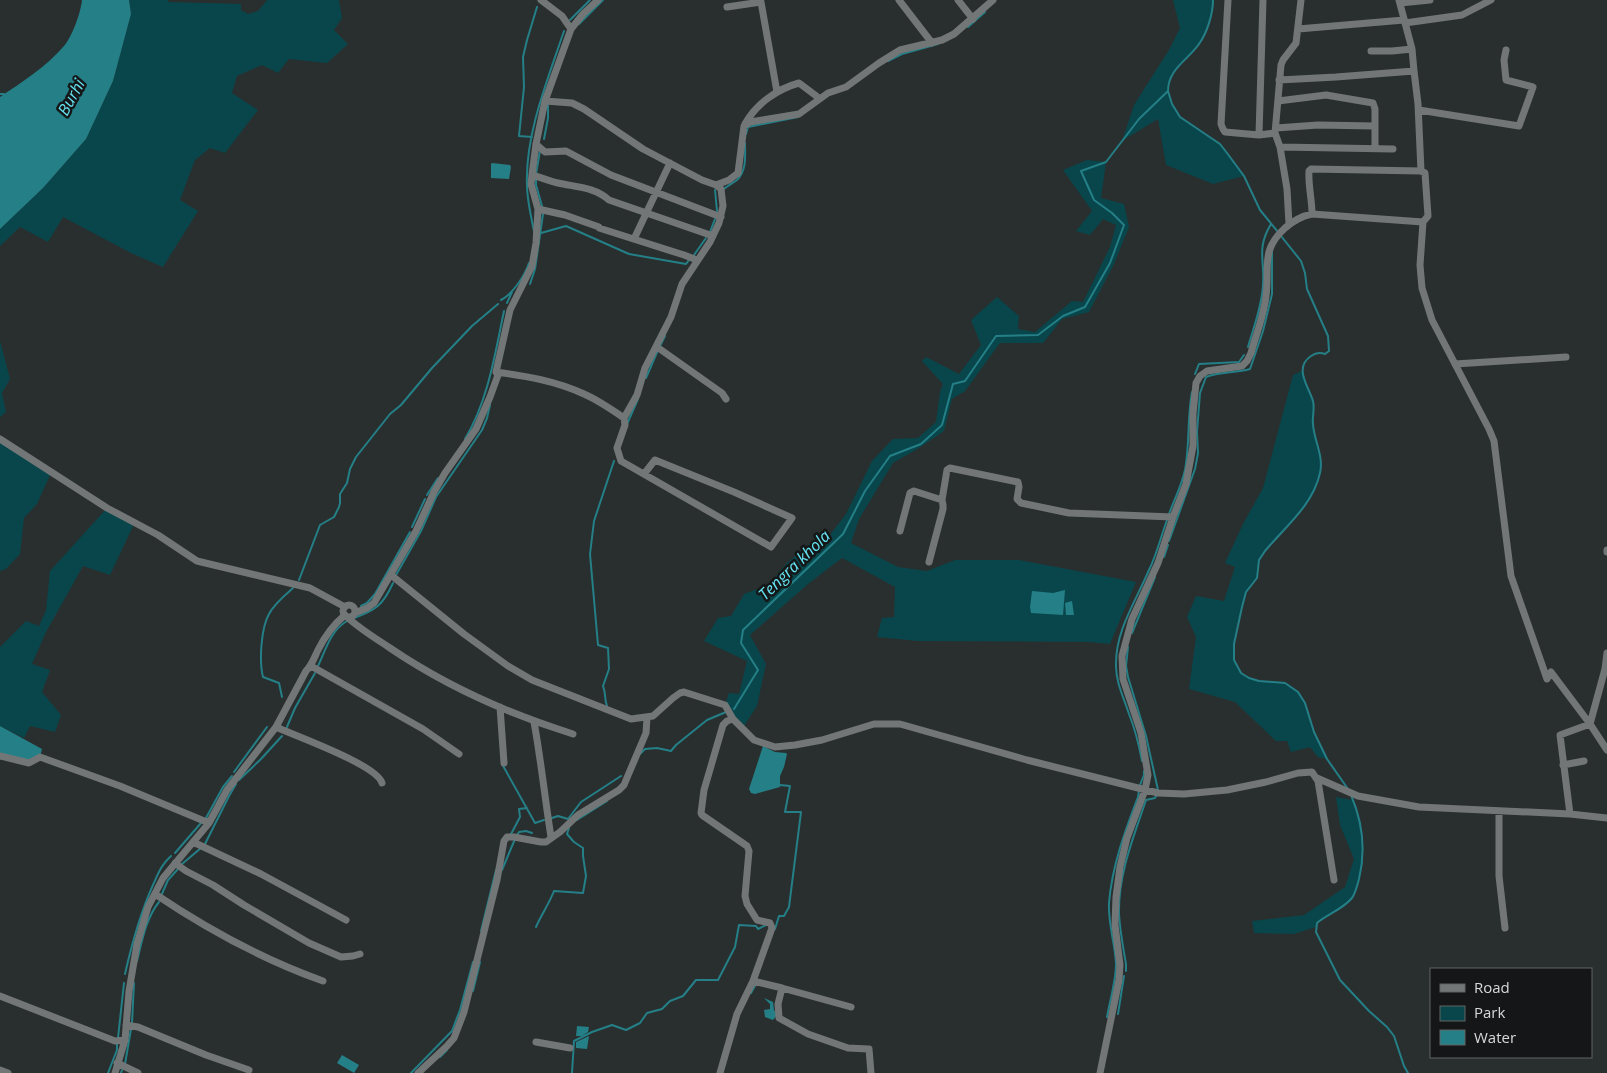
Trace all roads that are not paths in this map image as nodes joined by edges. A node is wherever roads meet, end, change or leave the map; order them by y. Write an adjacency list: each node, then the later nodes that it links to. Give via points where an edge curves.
1 (541, 0): 15 (street, via 562,16)
2 (598, 0): 15 (street)
3 (899, 0): 17 (street)
4 (958, 0): 13 (street)
5 (994, 0): 13 (street)
6 (1228, 0): 31 (street, via 1222,129 1225,132)
7 (1263, 0): 31 (street)
8 (1301, 0): 16 (street)
9 (1430, 0): 11 (street)
10 (1492, 0): 14 (street, via 1462,15)
11 (1400, 2): 14 (street)
12 (727, 8): 23 (street, via 761,2)
13 (973, 19): 17 (street, via 954,34)
14 (1405, 22): 16 (street); 18 (street)
15 (571, 29): 25 (street)
16 (1298, 29): 22 (street, via 1294,47 1283,60)
17 (932, 43): 24 (street, via 900,50 846,87)
18 (1412, 49): 20 (street); 21 (street)
19 (1506, 50): 27 (street, via 1506,80 1533,87 1519,126)
20 (1372, 51)
21 (1414, 71): 22 (street); 27 (street)
22 (1279, 80): 26 (street)
23 (777, 92): 24 (street, via 799,83); 28 (street, via 757,107)
24 (819, 98): 28 (street, via 799,114 757,120)
25 (545, 101): 32 (street); 36 (street, via 572,103)
26 (1278, 101): 29 (street, via 1326,95 1368,102 1375,105); 30 (street)
27 (1419, 110): 37 (street)
28 (744, 126): 39 (street, via 738,173)
29 (1376, 126): 30 (street, via 1318,125); 34 (street)
30 (1275, 131): 31 (street); 33 (street)
31 (1259, 134)
32 (536, 144): 38 (street); 40 (street, via 544,152 566,151 611,174)
33 (1280, 147): 34 (street); 46 (street, via 1287,189)
34 (1375, 148): 35 (street)
35 (1393, 149)
36 (670, 163): 39 (street); 40 (street)
37 (1421, 171): 43 (street, via 1311,169 1308,177); 45 (street, via 1425,173 1428,216)
38 (532, 175): 41 (street, via 531,184); 42 (street, via 580,186)
39 (716, 185): 44 (street, via 721,189)
40 (655, 190): 42 (street); 44 (street)
41 (538, 208): 48 (street); 53 (street, via 532,266 510,310)
42 (645, 214): 47 (street); 48 (street)
43 (1312, 214): 45 (street); 46 (street, via 1303,215)
44 (721, 217): 47 (street)
45 (1423, 222): 52 (street, via 1422,288 1432,320)
46 (1287, 227): 59 (street, via 1275,238 1267,255 1266,299 1247,361 1242,366 1206,371 1196,383 1191,462)
47 (713, 236): 49 (street)
48 (634, 239): 49 (street)
49 (697, 260): 50 (street, via 682,284)
50 (657, 346): 54 (street); 55 (street)
51 (1566, 357): 52 (street)
52 (1455, 364): 72 (street, via 1494,441 1511,576 1548,679 1551,672)
53 (496, 372): 55 (street, via 546,380 585,394); 62 (street, via 498,376 476,429 434,492)
54 (726, 399)
55 (624, 418): 57 (street, via 618,448 621,461)
56 (0, 438): 63 (street, via 107,508 158,535 197,561 310,588)
57 (644, 474): 57 (street, via 771,547 792,518 655,460)
58 (942, 500): 59 (street, via 950,468 1018,482 1016,499 1021,503 1069,513); 60 (street, via 914,491 910,493); 61 (street, via 943,509)
59 (1173, 517): 83 (street, via 1158,563 1132,619 1122,656 1123,680 1141,733 1148,775)
60 (900, 531)
61 (929, 562)
62 (390, 575): 64 (street, via 374,603); 69 (street, via 464,634 532,680 631,719)
63 (344, 607): 64 (street, via 352,606); 65 (street)
64 (355, 613): 65 (street, via 351,617)
65 (346, 616): 67 (street, via 329,631); 68 (street, via 410,662)
66 (1607, 652): 72 (street)
67 (311, 666): 73 (street); 76 (street, via 423,728)
68 (500, 707): 71 (street); 79 (street)
69 (647, 718): 70 (street, via 684,692 725,705); 88 (street, via 646,733 624,785)
70 (733, 719): 83 (street, via 754,740 775,747 822,740 874,724 900,724); 97 (street, via 723,725 700,809 702,815 747,846 749,851 747,904 757,920 772,926)
71 (534, 722): 74 (street); 88 (street)
72 (1590, 724): 75 (street); 80 (street, via 1560,735)
73 (276, 727): 82 (street, via 361,763 381,777); 87 (street, via 227,790)
74 (573, 734)
75 (1607, 750)
76 (460, 754)
77 (0, 756): 87 (street, via 29,763 40,757)
78 (1584, 761): 80 (street)
79 (504, 763)
80 (1563, 765): 85 (street)
81 (1316, 778): 83 (street, via 1312,772 1304,772 1227,790 1193,794); 84 (street, via 1358,796 1419,807); 91 (street)
82 (382, 783)
83 (1146, 790): 114 (street, via 1120,866 1115,925 1120,973)
84 (1499, 812): 85 (street); 94 (street, via 1499,876)
85 (1570, 814): 86 (street)
86 (1607, 818)
87 (209, 822): 89 (street)
88 (551, 837): 111 (street, via 546,842 514,837 507,837 504,841 464,1012 454,1038)
89 (193, 842): 90 (street); 93 (street)
90 (176, 863): 92 (street); 95 (street, via 309,943 341,957)
91 (1334, 880)
92 (154, 894): 96 (street, via 260,954); 101 (street, via 137,944)
93 (346, 920)
94 (1505, 928)
95 (360, 954)
96 (324, 981)
97 (753, 981): 98 (street); 112 (street, via 737,1014)
98 (782, 988): 100 (street); 113 (street, via 779,1018 808,1034 848,1048 869,1049)
99 (0, 996): 102 (street, via 115,1041)
100 (851, 1007)
101 (126, 1024): 102 (street); 107 (street)
102 (124, 1040): 105 (street)
103 (536, 1042): 104 (street)
104 (570, 1048)
105 (118, 1063): 109 (street); 110 (street)
106 (0, 1070): 108 (street)
107 (248, 1070)
108 (8, 1073)
109 (114, 1073)
110 (138, 1073)
111 (418, 1073)
112 (720, 1073)
113 (871, 1073)
114 (1100, 1073)

